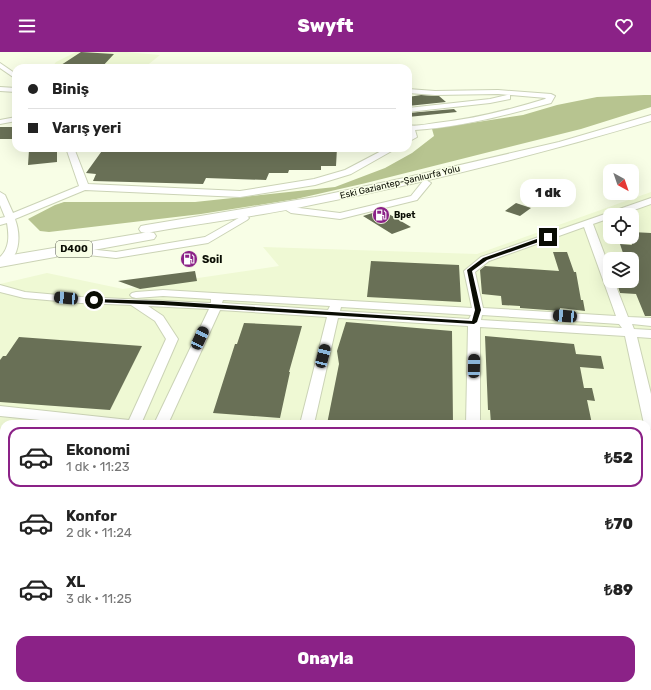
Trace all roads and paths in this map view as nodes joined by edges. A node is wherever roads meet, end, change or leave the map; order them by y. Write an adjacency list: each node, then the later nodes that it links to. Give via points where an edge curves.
1 (0, 65): 2 (street)
2 (12, 74)
3 (0, 89): 4 (street)
4 (12, 90)
5 (412, 91): 6 (street)
6 (526, 93): 7 (street, via 490,101); 12 (street, via 551,96 548,101 511,112)
7 (412, 109)
8 (651, 118): 24 (main road, Eski Gaziantep-Şanlıurfa Yolu, via 562,144 404,182)
9 (12, 120): 10 (street)
10 (0, 122)
11 (651, 123): 20 (main road, Eski Gaziantep-Şanlıurfa Yolu, via 569,148 426,183)
12 (412, 127)
13 (71, 152): 15 (street)
14 (386, 152): 15 (street, via 348,172 315,182 240,194)
15 (84, 187): 19 (street)
16 (0, 195): 19 (street)
17 (651, 201): 18 (street)
18 (631, 208)
19 (11, 218): 22 (street); 26 (street, via 14,235)
20 (244, 218): 24 (main road, Eski Gaziantep-Şanlıurfa Yolu); 25 (street, via 208,240 116,254)
21 (603, 218): 23 (street)
22 (0, 222)
23 (588, 224): 34 (street, via 485,259 469,271); 35 (street)
24 (147, 233): 25 (highway, D400); 26 (highway, D400)
25 (69, 250): 26 (highway, D400)
26 (2, 259)
27 (0, 284): 29 (street)
28 (0, 288): 29 (street)
29 (24, 295): 30 (street)
30 (80, 300): 31 (street, via 163,293); 32 (street)
31 (217, 301): 32 (street); 33 (street); 43 (street)
32 (134, 302): 42 (street, via 159,319 172,339)
33 (335, 309): 34 (street); 36 (street); 44 (street)
34 (478, 310): 35 (street); 36 (street)
35 (623, 320): 37 (street); 38 (street)
36 (474, 322): 38 (street); 45 (street)
37 (651, 322)
38 (630, 332): 39 (street); 46 (street)
39 (651, 334)
40 (0, 410): 41 (street)
41 (89, 420)
42 (136, 420)
43 (163, 420)
44 (308, 420)
45 (473, 420)
46 (650, 420)

